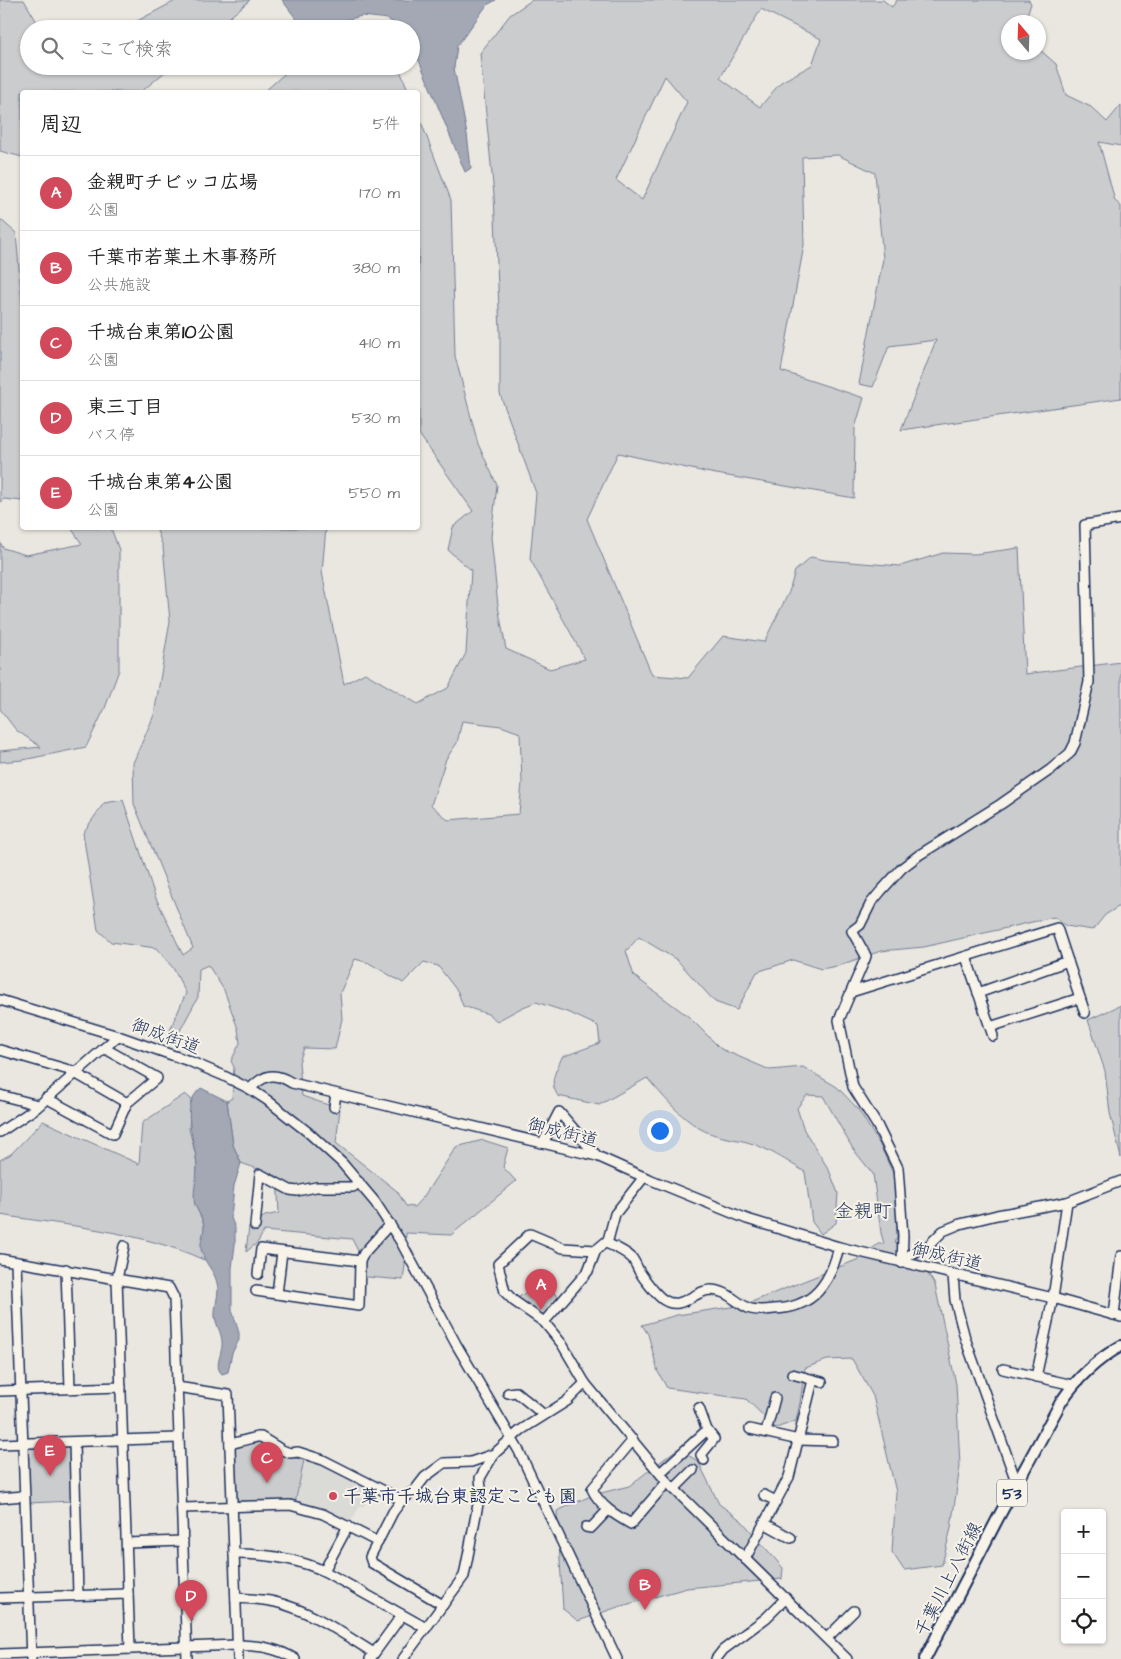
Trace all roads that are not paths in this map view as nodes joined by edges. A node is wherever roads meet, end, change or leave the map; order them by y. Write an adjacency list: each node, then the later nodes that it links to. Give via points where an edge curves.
1 (1121, 519): 4 (street, via 1085,525 1089,682 1070,753 1001,804 919,855 880,891 860,925 852,931 866,956)
2 (966, 957): 3 (street, via 1057,928); 4 (street); 5 (street)
3 (1068, 961): 5 (street); 6 (street)
4 (851, 992): 38 (street, via 839,1020 845,1055 853,1086 898,1168)
5 (978, 993): 6 (street, via 991,1031)
6 (1080, 998): 8 (street)
7 (0, 1000): 9 (street, 御成街道)
8 (1084, 1013)
9 (118, 1036): 10 (street); 13 (street, 御成街道, via 189,1061)
10 (104, 1048): 12 (street); 17 (street, via 157,1078)
11 (0, 1050): 12 (street)
12 (76, 1072): 16 (street); 17 (street)
13 (250, 1089): 14 (street, 御成街道, via 262,1078 276,1076); 25 (street, via 309,1133)
14 (336, 1094): 19 (street); 21 (street, 御成街道)
15 (0, 1095): 18 (street)
16 (46, 1098): 17 (street, via 113,1134); 18 (street)
17 (127, 1103)
18 (38, 1105): 20 (street)
19 (334, 1107)
20 (0, 1132)
21 (543, 1143): 22 (street, 御成街道); 22 (street, via 559,1112)
22 (597, 1156): 23 (street, 御成街道)
23 (644, 1178): 29 (street, via 615,1214); 31 (street, 御成街道, via 747,1218)
24 (1121, 1181): 26 (street)
25 (359, 1182): 27 (street); 28 (street, via 353,1187 316,1187 297,1191 260,1174)
26 (1067, 1202): 38 (street, via 960,1224 942,1231 927,1247 910,1254); 45 (street)
27 (390, 1224): 36 (street); 67 (street)
28 (255, 1226)
29 (606, 1243): 31 (street, via 623,1250 633,1259 664,1300 673,1304 711,1290 725,1293 748,1308 758,1310 794,1307 818,1294); 32 (street)
30 (124, 1246): 42 (street)
31 (839, 1247): 38 (street, 御成街道)
32 (596, 1250): 47 (street, via 588,1271); 47 (street, via 563,1248 530,1234 498,1264 505,1292)
33 (282, 1252): 36 (street); 40 (street, via 261,1249); 44 (street)
34 (1121, 1256): 46 (street)
35 (0, 1259): 37 (street)
36 (360, 1261): 44 (street, via 359,1306)
37 (16, 1262): 39 (street); 57 (street)
38 (902, 1263): 41 (street, 御成街道)
39 (66, 1270): 42 (street); 56 (street)
40 (258, 1274)
41 (953, 1275): 45 (street, 御成街道); 80 (street, via 955,1300 965,1338)
42 (117, 1279): 54 (street); 55 (street, via 169,1288 172,1293)
43 (256, 1291): 44 (street)
44 (277, 1294)
45 (1053, 1298): 46 (street, 御成街道); 51 (street)
46 (1118, 1316)
47 (544, 1322): 52 (street, via 562,1344)
48 (1121, 1346): 53 (main road, 千葉川上八街線 / 53, via 1094,1364)
49 (1003, 1369): 51 (street)
50 (792, 1374): 70 (street, via 818,1381)
51 (1036, 1377): 53 (street)
52 (585, 1383): 62 (street, via 567,1401); 69 (street)
53 (1073, 1385): 80 (main road, 千葉川上八街線 / 53)
54 (121, 1387): 56 (street); 68 (street)
55 (177, 1387): 66 (street); 75 (street, via 228,1395)
56 (70, 1388): 57 (street)
57 (22, 1390): 58 (street); 73 (street)
58 (0, 1391)
59 (508, 1393): 62 (street, via 516,1392)
60 (775, 1398): 65 (street)
61 (699, 1408): 64 (street)
62 (544, 1415): 67 (street)
63 (750, 1429): 65 (street)
64 (707, 1430): 77 (street, via 714,1439 701,1455); 79 (street)
65 (766, 1432): 70 (street)
66 (178, 1438): 68 (street); 88 (street)
67 (512, 1439): 76 (street); 122 (street)
68 (122, 1440): 72 (street); 96 (street)
69 (633, 1440): 79 (street); 89 (street, via 592,1489)
70 (799, 1440): 71 (street); 86 (street, via 789,1477)
71 (833, 1441)
72 (74, 1442): 73 (street); 101 (street)
73 (22, 1443): 74 (street); 83 (street)
74 (0, 1444)
75 (230, 1444): 85 (street, via 261,1437 282,1450 323,1460); 87 (street)
76 (494, 1454): 85 (street, via 471,1462 444,1463); 106 (street, via 480,1478 481,1489 464,1576)
77 (704, 1460)
78 (694, 1470): 81 (street)
79 (660, 1473): 81 (street)
80 (1017, 1484): 125 (main road, 千葉川上八街線 / 53)
81 (671, 1486): 89 (street, via 631,1524); 98 (street)
82 (764, 1495): 86 (street)
83 (24, 1496): 84 (street); 102 (street)
84 (0, 1498)
85 (402, 1500): 95 (street)
86 (776, 1501): 90 (street)
87 (232, 1506): 88 (street); 91 (street, via 290,1505 323,1514); 97 (street)
88 (182, 1508): 94 (street)
89 (608, 1510): 92 (street, via 591,1528)
90 (764, 1523): 93 (street); 98 (street)
91 (348, 1526): 95 (street); 99 (street)
92 (586, 1527)
93 (791, 1538)
94 (183, 1541): 96 (street); 112 (street)
95 (378, 1542): 106 (street, via 370,1557 372,1563)
96 (127, 1543): 100 (street)
97 (234, 1554): 99 (street, via 277,1556); 104 (street)
98 (745, 1559): 105 (street)
99 (324, 1571): 108 (street)
100 (128, 1594): 101 (street); 113 (street)
101 (78, 1595): 102 (street)
102 (28, 1597): 103 (street); 116 (street)
103 (0, 1598)
104 (236, 1598): 111 (street); 117 (street, via 291,1607 335,1629)
105 (786, 1598): 110 (street); 123 (street)
106 (443, 1605): 109 (street)
107 (854, 1611): 110 (street)
108 (402, 1615): 109 (street); 117 (street)
109 (426, 1628): 121 (street)
110 (826, 1638): 124 (street)
111 (237, 1645): 112 (street); 119 (street); 120 (street, via 274,1648)
112 (187, 1648): 113 (street); 118 (street)
113 (130, 1649): 115 (street)
114 (0, 1654): 116 (street)
115 (115, 1654): 116 (street)
116 (31, 1656)
117 (372, 1656)
118 (187, 1659)
119 (238, 1659)
120 (295, 1659)
121 (402, 1659)
122 (617, 1659)
123 (716, 1659)
124 (847, 1659)
125 (925, 1659)

